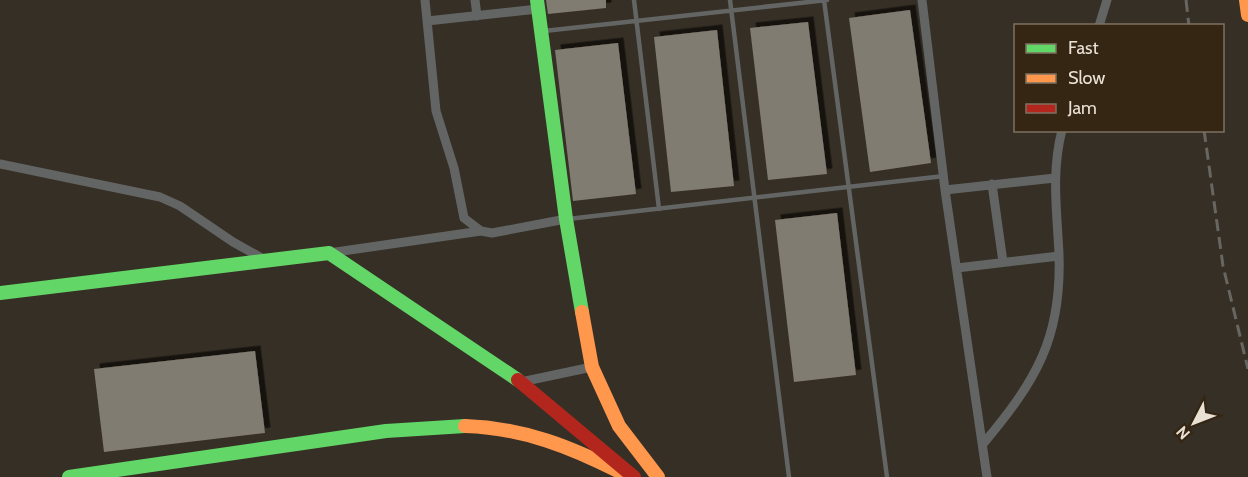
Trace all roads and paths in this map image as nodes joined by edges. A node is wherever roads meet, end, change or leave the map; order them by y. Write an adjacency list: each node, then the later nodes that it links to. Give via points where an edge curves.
1 (425, 0): 13 (street)
2 (475, 0): 12 (street)
3 (634, 0): 14 (lane)
4 (730, 0): 10 (lane)
5 (825, 0): 10 (lane); 22 (lane)
6 (922, 0): 19 (street)
7 (1107, 0): 15 (street)
8 (1246, 0): 11 (street)
9 (537, 4): 12 (street); 16 (street)
10 (732, 10): 14 (lane); 24 (lane)
11 (1248, 15)
12 (477, 16): 13 (street)
13 (427, 21): 27 (street, via 438,125 454,168 460,208 471,226)
14 (637, 21): 16 (lane); 25 (lane)
15 (1100, 24)
16 (541, 31): 26 (street)
17 (1062, 132): 20 (street)
18 (0, 164): 30 (street, via 160,197)
19 (944, 176): 22 (lane); 23 (street)
20 (1055, 178): 21 (street); 29 (street)
21 (992, 184): 23 (street); 31 (street)
22 (849, 187): 24 (lane); 42 (lane)
23 (945, 190): 32 (street)
24 (755, 199): 25 (lane); 41 (lane)
25 (659, 208): 26 (lane)
26 (566, 219): 27 (street, via 505,232); 34 (street)
27 (481, 231): 28 (street)
28 (329, 253): 30 (street); 35 (street)
29 (1059, 256): 31 (street); 36 (street, via 1059,298 1049,342 1014,406)
30 (269, 262): 33 (street)
31 (1003, 262): 32 (street)
32 (957, 268): 36 (street)
33 (0, 293)
34 (592, 367): 35 (street); 40 (street, via 619,426)
35 (521, 382): 39 (street)
36 (983, 444): 43 (street)
37 (69, 477): 38 (street, via 367,434 465,426 508,429 542,437)
38 (629, 477)
39 (634, 477)
40 (658, 477)
41 (789, 477)
42 (887, 477)
43 (987, 477)

